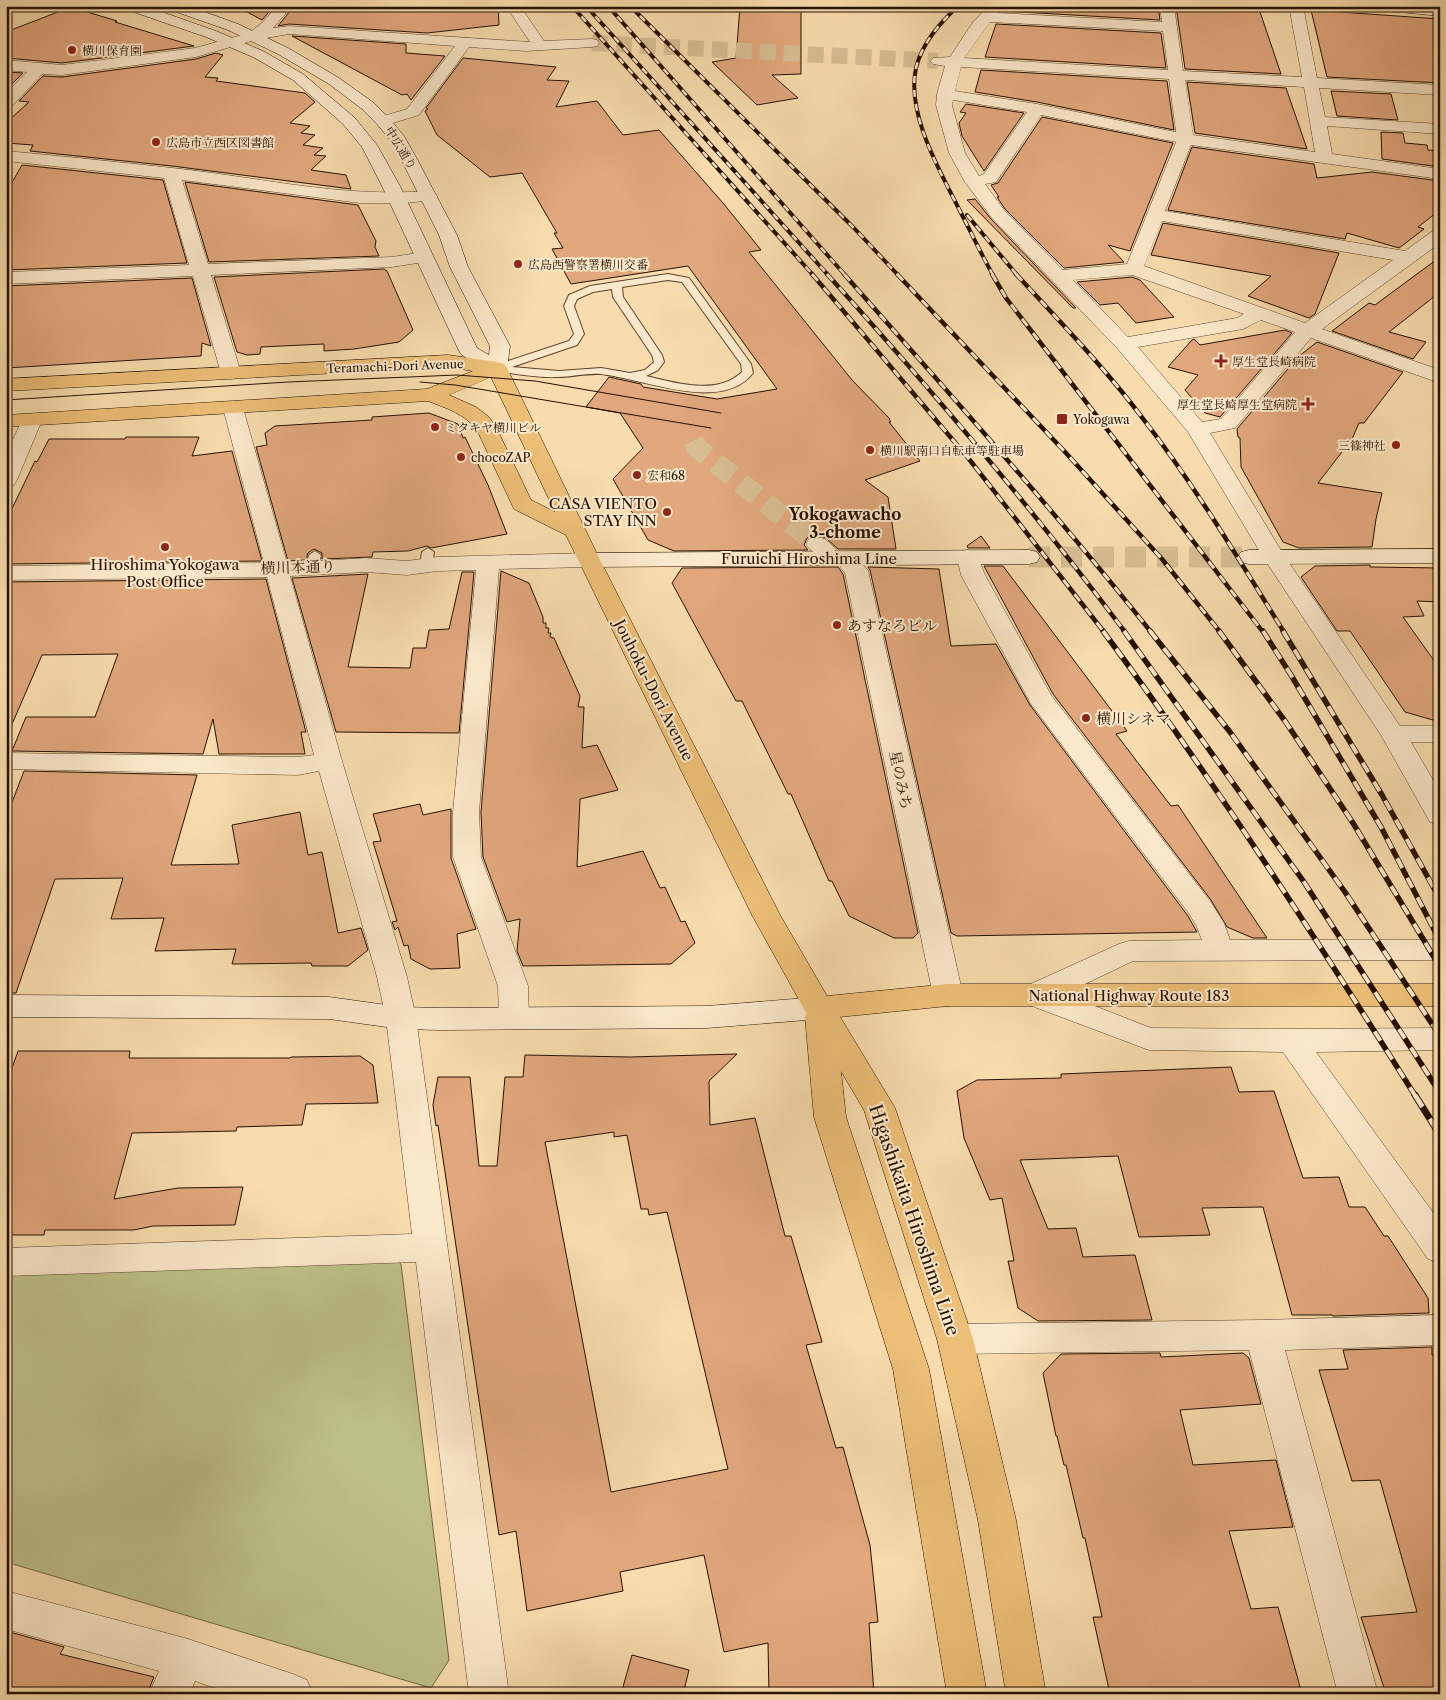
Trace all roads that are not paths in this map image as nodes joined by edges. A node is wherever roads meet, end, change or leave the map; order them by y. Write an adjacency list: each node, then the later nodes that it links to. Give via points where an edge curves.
1 (130, 6): 12 (street)
2 (173, 6): 11 (street, 中広通り)
3 (285, 6): 11 (street)
4 (513, 6): 15 (street)
5 (1167, 6): 10 (street)
6 (1296, 6): 20 (street)
7 (1378, 6): 9 (street)
8 (992, 12): 10 (street); 16 (street)
9 (1440, 12)
10 (1170, 27): 19 (street)
11 (254, 36): 12 (street); 13 (street, via 303,30); 25 (street, 中広通り, via 334,81)
12 (233, 43): 18 (street, via 186,53 62,70); 35 (street, via 298,77 349,121 369,145)
13 (466, 43): 15 (street); 25 (street, via 413,112)
14 (592, 43): 15 (street)
15 (540, 46)
16 (946, 62): 19 (street); 22 (street)
17 (6, 65): 18 (street)
18 (38, 70): 23 (street)
19 (1177, 75): 20 (street); 28 (street)
20 (1310, 82): 21 (street); 26 (street)
21 (1440, 90)
22 (945, 94): 24 (street); 33 (street, via 944,105 957,153)
23 (6, 103)
24 (1037, 109): 28 (street); 33 (street, via 990,178)
25 (384, 121): 34 (street, 中広通り)
26 (1319, 121): 27 (street); 30 (street)
27 (1440, 129)
28 (1185, 139): 30 (street); 36 (street)
29 (6, 156): 31 (street)
30 (1326, 159): 32 (street)
31 (172, 173): 35 (street, via 348,198); 41 (street)
32 (1440, 174)
33 (974, 182): 42 (street, via 998,214)
34 (428, 196): 35 (street); 48 (street, 中広通り, via 448,235 459,267 500,346)
35 (398, 200): 38 (street)
36 (1157, 215): 39 (street); 40 (street)
37 (1440, 234): 39 (street)
38 (424, 257): 41 (street, via 392,262); 48 (street, via 469,351)
39 (1409, 257): 46 (street)
40 (1134, 269): 42 (street); 45 (street)
41 (199, 270): 43 (street); 49 (street)
42 (1057, 276): 47 (street)
43 (6, 278)
44 (617, 285): 48 (lane, via 590,289 572,297 569,306 579,334 573,343); 50 (lane, via 618,297 659,362 650,371); 50 (lane, via 668,277 685,280 746,364 748,373 735,384 713,388 685,388)
45 (1258, 314): 46 (street); 47 (street, via 1243,323)
46 (1307, 331): 51 (street); 57 (street, via 1228,424)
47 (1124, 344): 57 (street)
48 (497, 368): 49 (main road, Teramachi-Dori Avenue, via 448,361); 50 (lane, via 547,374 600,371); 53 (main road, Teramachi-Dori Avenue); 59 (main road, Jouhoku-Dori Avenue)
49 (231, 373): 52 (main road, Teramachi-Dori Avenue)
50 (630, 375)
51 (1440, 377)
52 (6, 385)
53 (430, 395): 54 (main road, Teramachi-Dori Avenue); 59 (main road, via 464,407 481,419 522,504)
54 (233, 408): 55 (main road, Teramachi-Dori Avenue); 68 (street)
55 (32, 420): 56 (main road, Teramachi-Dori Avenue); 58 (street)
56 (6, 421)
57 (1197, 429): 64 (street)
58 (6, 480)
59 (575, 531): 65 (main road, Jouhoku-Dori Avenue)
60 (1440, 556): 64 (street)
61 (968, 557): 62 (street, Furuichi Hiroshima Line); 65 (street, Furuichi Hiroshima Line); 76 (street, via 973,575 1040,698 1200,908 1210,923)
62 (1029, 557)
63 (1249, 557): 64 (street)
64 (1274, 557): 70 (street)
65 (589, 560): 66 (street, 横川本通り); 81 (main road, Jouhoku-Dori Avenue, via 766,915)
66 (488, 563): 68 (street, 横川本通り, via 416,566 313,562); 82 (street, via 466,812 467,857 513,986)
67 (852, 567): 78 (street, 星のみち, via 856,570)
68 (278, 570): 69 (street, 横川本通り); 72 (street)
69 (6, 573)
70 (1394, 734): 71 (street); 74 (street)
71 (1440, 734)
72 (328, 760): 73 (street, via 298,766); 83 (street, via 392,977)
73 (6, 762)
74 (1440, 816)
75 (1440, 950): 76 (street)
76 (1220, 952): 77 (street, via 1129,951)
77 (1035, 994): 78 (main road, National Highway Route 183); 79 (main road, National Highway Route 183); 85 (street, via 1149,1039)
78 (948, 995): 81 (main road, National Highway Route 183)
79 (1440, 995)
80 (6, 1006): 83 (street, via 329,1008)
81 (819, 1008): 82 (street, via 707,1017); 91 (main road, Higashikaita Hiroshima Line, via 879,1108); 97 (main road, via 830,1117 912,1369)
82 (514, 1017): 83 (street)
83 (401, 1018): 86 (street)
84 (1440, 1039): 85 (street)
85 (1291, 1041): 87 (street)
86 (431, 1247): 88 (street); 96 (street)
87 (1440, 1249)
88 (6, 1262)
89 (1440, 1330): 90 (street)
90 (1263, 1335): 91 (street); 99 (street)
91 (954, 1339): 98 (main road, Higashikaita Hiroshima Line, via 997,1520)
92 (6, 1610): 93 (street)
93 (185, 1658): 94 (street); 95 (street)
94 (169, 1694)
95 (293, 1694)
96 (490, 1694)
97 (967, 1694)
98 (1026, 1694)
99 (1358, 1694)

